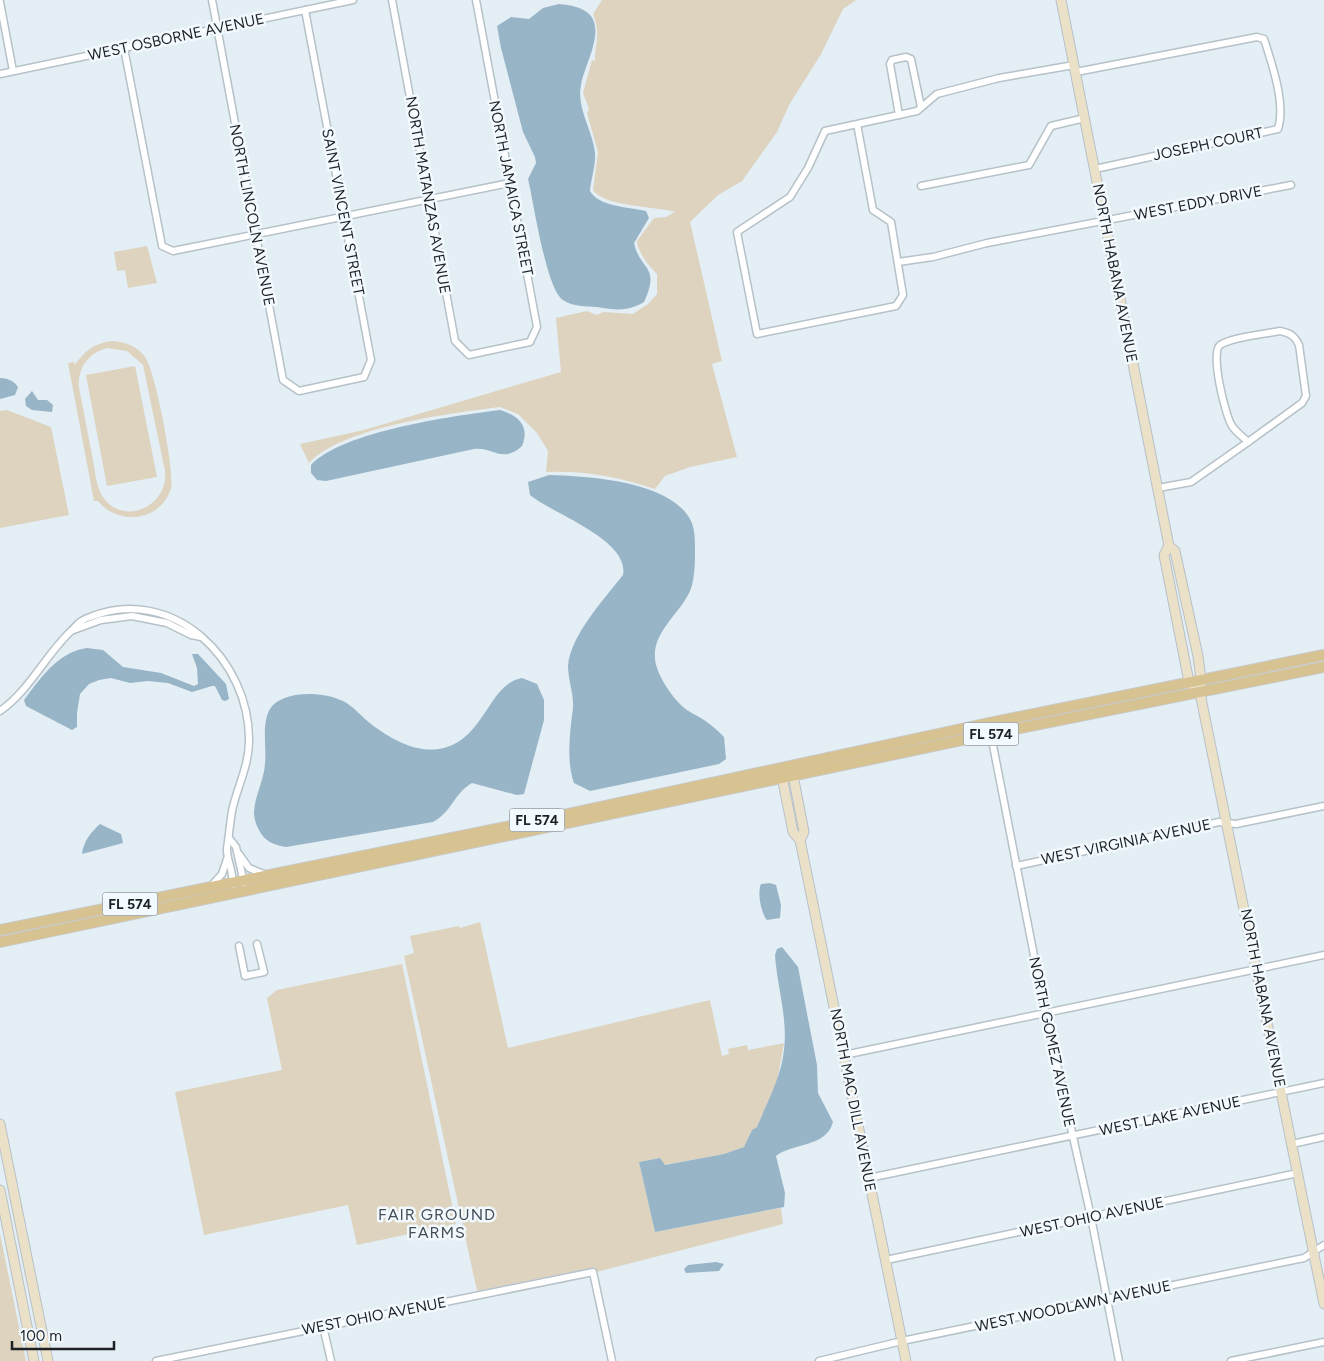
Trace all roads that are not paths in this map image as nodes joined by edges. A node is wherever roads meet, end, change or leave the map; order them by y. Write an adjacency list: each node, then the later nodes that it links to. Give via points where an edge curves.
1 (212, 0): 8 (street, NORTH LINCOLN AVENUE)
2 (353, 0): 7 (street, WEST OSBORNE AVENUE)
3 (392, 0): 21 (street, NORTH MATANZAS AVENUE)
4 (476, 0): 18 (street, NORTH JAMAICA STREET)
5 (1062, 0): 10 (street, NORTH HABANA AVENUE)
6 (0, 2): 11 (street)
7 (305, 10): 8 (street, WEST OSBORNE AVENUE); 22 (street, SAINT VINCENT STREET)
8 (217, 28): 9 (street, WEST OSBORNE AVENUE); 24 (street, NORTH LINCOLN AVENUE)
9 (124, 48): 11 (street, WEST OSBORNE AVENUE); 24 (street, via 162,246 173,251)
10 (1075, 69): 13 (street, via 999,78 937,94); 15 (street, NORTH HABANA AVENUE); 17 (street, JOSEPH COURT, via 1257,36 1264,39 1273,67 1282,117 1278,129)
11 (13, 71): 12 (street, WEST OSBORNE AVENUE)
12 (0, 74)
13 (922, 107): 14 (street); 14 (street, via 912,59 892,60)
14 (899, 115): 16 (street)
15 (1085, 118): 17 (street, NORTH HABANA AVENUE); 20 (street, via 1051,126 1028,165)
16 (857, 124): 25 (street, via 873,210 891,222); 25 (street, via 825,131 790,197 737,232 757,334 896,306 903,294)
17 (1095, 169): 23 (street, NORTH HABANA AVENUE)
18 (510, 183): 21 (street); 26 (street, NORTH JAMAICA STREET, via 537,327 530,342)
19 (1291, 185): 23 (street, WEST EDDY DRIVE)
20 (921, 186)
21 (429, 199): 22 (street); 26 (street, NORTH MATANZAS AVENUE, via 455,341 469,355)
22 (344, 216): 24 (street); 27 (street, SAINT VINCENT STREET, via 371,360 364,377)
23 (1105, 221): 25 (street, WEST EDDY DRIVE); 29 (street, NORTH HABANA AVENUE)
24 (256, 234): 27 (street, NORTH LINCOLN AVENUE, via 284,380 298,391)
25 (898, 262)
26 (498, 348)
27 (329, 383)
28 (1248, 442): 28 (street, via 1302,403 1306,396 1299,345 1289,333 1228,342 1219,346 1215,353 1231,425); 29 (street, via 1191,482)
29 (1158, 488): 30 (street, NORTH HABANA AVENUE)
30 (1169, 546): 33 (street, NORTH HABANA AVENUE, via 1175,551 1188,602); 34 (street, NORTH HABANA AVENUE, via 1164,554)
31 (1324, 654): 33 (main road, FL 574)
32 (1324, 667): 35 (main road, FL 574)
33 (1201, 679): 34 (main road, FL 574); 35 (street, NORTH HABANA AVENUE)
34 (1189, 682): 35 (street); 37 (main road, FL 574)
35 (1200, 692): 38 (main road, FL 574); 44 (street, NORTH HABANA AVENUE)
36 (0, 710): 45 (street, via 14,701 76,624 97,614 121,609 138,609 179,619 194,628 220,657 245,704 248,759 232,811)
37 (989, 723): 38 (street, NORTH GOMEZ AVENUE); 39 (main road, FL 574)
38 (991, 734): 41 (main road, FL 574); 49 (street, NORTH GOMEZ AVENUE)
39 (791, 765): 40 (main road, FL 574); 41 (street, NORTH MAC DILL AVENUE)
40 (780, 767): 42 (street, NORTH MAC DILL AVENUE); 50 (main road, FL 574)
41 (793, 776): 42 (main road, FL 574); 46 (street, NORTH MAC DILL AVENUE, via 804,832)
42 (782, 778): 46 (street, NORTH MAC DILL AVENUE, via 793,832); 53 (main road, FL 574)
43 (1324, 806): 44 (street, WEST VIRGINIA AVENUE, via 1236,824)
44 (1227, 823): 49 (street, WEST VIRGINIA AVENUE, via 1219,822); 60 (street, NORTH HABANA AVENUE)
45 (229, 838): 47 (street); 48 (street)
46 (800, 840): 62 (street, NORTH MAC DILL AVENUE)
47 (237, 850): 50 (street, via 249,868); 51 (street)
48 (227, 853): 51 (street); 52 (street, via 222,874)
49 (1016, 866): 61 (street, NORTH GOMEZ AVENUE)
50 (267, 875): 51 (main road, FL 574)
51 (238, 881): 52 (main road, FL 574); 53 (street); 54 (street)
52 (210, 887): 55 (main road, FL 574)
53 (247, 892): 54 (main road, FL 574)
54 (228, 896): 56 (main road, FL 574)
55 (0, 930)
56 (0, 942)
57 (258, 944): 58 (street, via 264,972 245,976)
58 (238, 946)
59 (1324, 955): 60 (street)
60 (1257, 969): 61 (street); 64 (street, NORTH HABANA AVENUE)
61 (1046, 1012): 62 (street); 66 (street, NORTH GOMEZ AVENUE)
62 (844, 1055): 70 (street, NORTH MAC DILL AVENUE)
63 (1324, 1083): 64 (street, WEST LAKE AVENUE)
64 (1282, 1093): 66 (street, WEST LAKE AVENUE); 68 (street, NORTH HABANA AVENUE)
65 (0, 1124): 73 (street)
66 (1072, 1136): 70 (street, WEST LAKE AVENUE); 72 (street, NORTH GOMEZ AVENUE)
67 (1324, 1137): 68 (street)
68 (1292, 1144): 69 (street, NORTH HABANA AVENUE)
69 (1298, 1173): 72 (street, WEST OHIO AVENUE); 76 (street, NORTH HABANA AVENUE)
70 (869, 1178): 77 (street, NORTH MAC DILL AVENUE)
71 (0, 1190): 74 (street)
72 (1091, 1217): 77 (street, WEST OHIO AVENUE); 78 (street, NORTH GOMEZ AVENUE)
73 (21, 1226): 74 (street); 84 (street)
74 (8, 1229): 83 (street)
75 (1324, 1245): 76 (street, WEST WOODLAWN AVENUE)
76 (1314, 1252): 78 (street, WEST WOODLAWN AVENUE, via 1304,1258); 79 (street, NORTH HABANA AVENUE)
77 (886, 1260): 81 (street, NORTH MAC DILL AVENUE)
78 (1107, 1298): 81 (street, WEST WOODLAWN AVENUE); 90 (street, NORTH GOMEZ AVENUE)
79 (1324, 1304)
80 (323, 1326): 85 (street, WEST OHIO AVENUE); 86 (street); 87 (street, WEST OHIO AVENUE, via 593,1272)
81 (902, 1341): 88 (street, WEST WOODLAWN AVENUE); 89 (street, NORTH MAC DILL AVENUE)
82 (1324, 1342): 91 (street)
83 (34, 1361)
84 (48, 1361)
85 (156, 1361)
86 (331, 1361)
87 (612, 1361)
88 (819, 1361)
89 (906, 1361)
90 (1120, 1361)
91 (1231, 1361)

